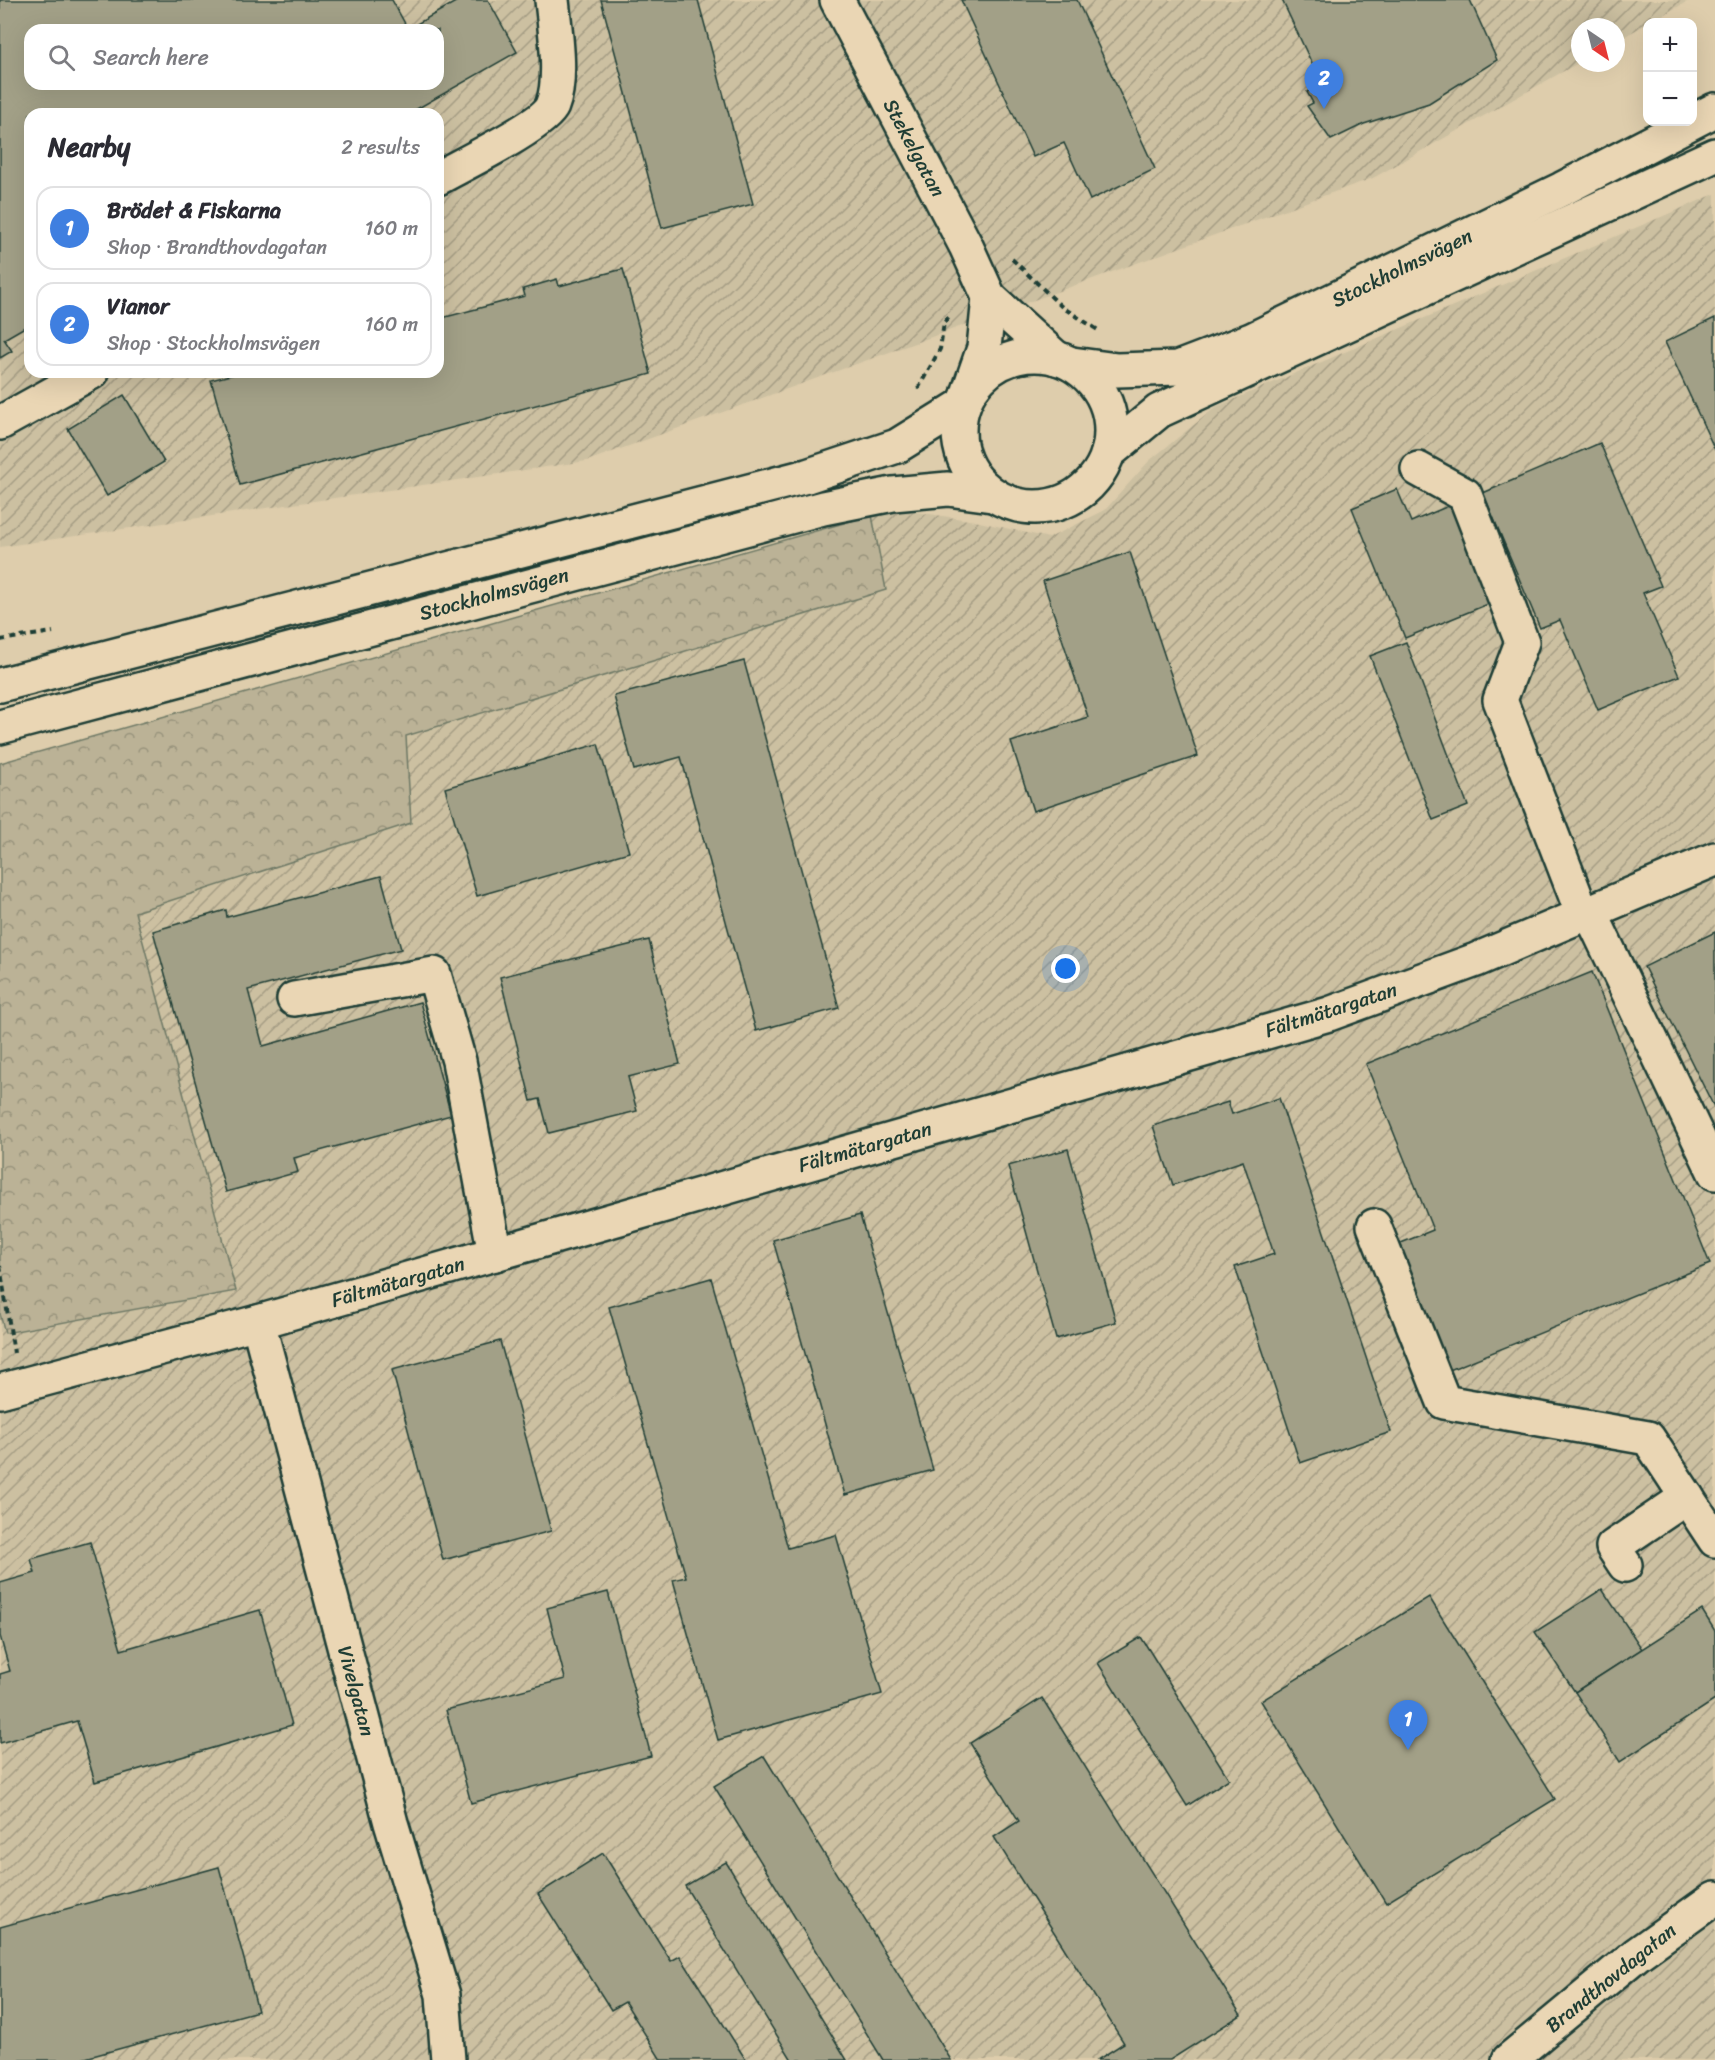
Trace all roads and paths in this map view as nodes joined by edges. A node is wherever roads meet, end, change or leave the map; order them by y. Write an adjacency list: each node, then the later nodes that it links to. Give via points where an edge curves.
1 (552, 0): 5 (main road, via 556,45 551,108 536,123)
2 (837, 0): 6 (main road, Stekelgatan)
3 (1715, 110): 8 (main road, Stockholmsvägen, via 1541,200 1251,340 1178,368 1117,370)
4 (1715, 155): 13 (main road, Stockholmsvägen, via 1160,411)
5 (444, 175)
6 (989, 297): 7 (path, via 1031,280 1062,307); 8 (main road); 10 (path, via 958,308 944,322 940,349); 11 (main road, via 984,348)
7 (1100, 331)
8 (1064, 361): 11 (main road, via 1029,354 1003,361 989,369); 13 (main road, via 1094,383 1108,408)
9 (81, 378): 12 (main road)
10 (913, 397)
11 (966, 398): 15 (main road, via 958,418 961,449 978,482); 16 (main road, Stockholmsvägen, via 897,446 807,476)
12 (0, 423)
13 (1108, 453): 15 (main road, via 1102,468 1085,489 1070,499 1041,507 1021,506)
14 (1418, 469): 19 (main road, via 1466,495 1522,642 1500,700)
15 (992, 495): 17 (main road, Stockholmsvägen, via 948,489 824,507)
16 (0, 685)
17 (0, 727)
18 (1715, 859): 19 (main road, Fältmätargatan)
19 (1587, 913): 21 (main road); 23 (main road, Fältmätargatan, via 1476,960 1329,1014)
20 (294, 999): 23 (main road, via 434,974 459,1061)
21 (1715, 1173)
22 (1374, 1226): 27 (main road, via 1444,1402 1648,1438)
23 (495, 1254): 25 (main road, Fältmätargatan)
24 (0, 1266): 26 (path)
25 (258, 1322): 26 (main road, Fältmätargatan); 31 (main road, Vivelgatan, via 391,1823 443,1995)
26 (10, 1389)
27 (1687, 1497): 28 (main road); 29 (main road, via 1613,1547)
28 (1715, 1540)
29 (1625, 1565)
30 (1715, 1898): 32 (main road, Brandthovdagatan, via 1637,1954)
31 (448, 2060)
32 (1509, 2060)

